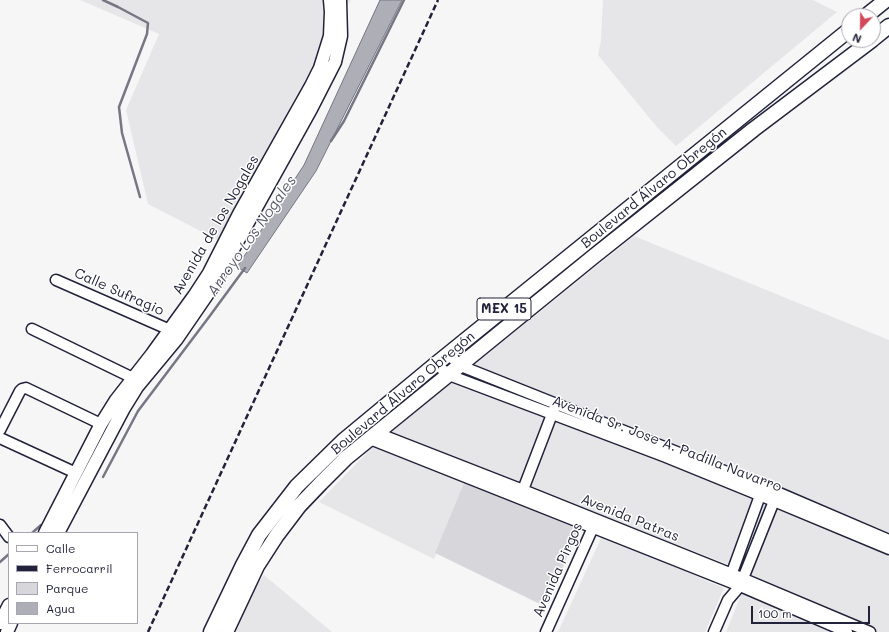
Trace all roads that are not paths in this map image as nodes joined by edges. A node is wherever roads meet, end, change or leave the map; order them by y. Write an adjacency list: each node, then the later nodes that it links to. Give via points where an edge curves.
1 (330, 0): 14 (main road, Avenida de los Nogales, via 330,36 320,68 209,273)
2 (340, 0): 32 (main road, Avenida de los Nogales, via 341,36 335,62 311,109 211,289 181,334 124,408)
3 (886, 0): 4 (highway)
4 (876, 8)
5 (889, 26): 6 (highway, Boulevard Álvaro Obregón / MEX 15)
6 (881, 33)
7 (841, 36): 9 (highway, Boulevard Álvaro Obregón / MEX 15)
8 (861, 48): 10 (highway, Boulevard Álvaro Obregón / MEX 15, via 754,129)
9 (597, 234): 10 (highway, via 577,261); 12 (highway, Boulevard Álvaro Obregón / MEX 15)
10 (572, 276): 12 (highway, via 546,280); 17 (highway, Boulevard Álvaro Obregón / MEX 15)
11 (56, 280): 14 (street, Calle Sufragio)
12 (531, 287): 15 (highway, Boulevard Álvaro Obregón / MEX 15)
13 (32, 329): 19 (street)
14 (170, 330): 19 (main road, Avenida de los Nogales)
15 (448, 354): 16 (highway, Boulevard Álvaro Obregón / MEX 15); 17 (street, Avenida Sr. Jose A. Padilla Navarro)
16 (436, 364): 18 (street, Avenida Sr. Jose A. Padilla Navarro); 40 (highway, Boulevard Álvaro Obregón / MEX 15, via 343,441 297,486 260,535 242,565)
17 (461, 366): 18 (highway, Boulevard Álvaro Obregón / MEX 15); 20 (street, Avenida Sr. Jose A. Padilla Navarro)
18 (450, 375): 21 (street, Avenida Sr. Jose A. Padilla Navarro); 24 (highway, Boulevard Álvaro Obregón / MEX 15)
19 (133, 378): 22 (main road, Avenida de los Nogales)
20 (556, 404): 21 (street); 27 (street, Avenida Sr. Jose A. Padilla Navarro)
21 (552, 414): 27 (street, Avenida Sr. Jose A. Padilla Navarro); 28 (street)
22 (101, 424): 23 (street, via 29,389 22,389); 26 (main road, Avenida de los Nogales)
23 (0, 430)
24 (374, 436): 28 (street, Avenida Patras); 41 (highway, Boulevard Álvaro Obregón / MEX 15, via 321,482 277,535 257,566)
25 (0, 438): 26 (street)
26 (76, 473): 31 (main road, Avenida de los Nogales)
27 (762, 491): 29 (street, Avenida Sr. Jose A. Padilla Navarro); 35 (street)
28 (521, 494): 30 (street, Avenida Patras)
29 (776, 497): 33 (street, Avenida Sr. Jose A. Padilla Navarro); 34 (street, Avenida Sr. Jose A. Padilla Navarro); 36 (street)
30 (595, 523): 35 (street, Avenida Patras); 42 (street, Avenida Pirgos)
31 (46, 532)
32 (59, 532)
33 (889, 540)
34 (889, 549)
35 (731, 578): 36 (street, Avenida Patras); 37 (street)
36 (741, 582): 37 (street); 44 (street, Avenida Patras); 45 (street, Avenida Patras)
37 (728, 600): 43 (street)
38 (8, 606): 39 (main road)
39 (0, 623)
40 (211, 632)
41 (226, 632)
42 (546, 632)
43 (714, 632)
44 (847, 632)
45 (870, 632)

